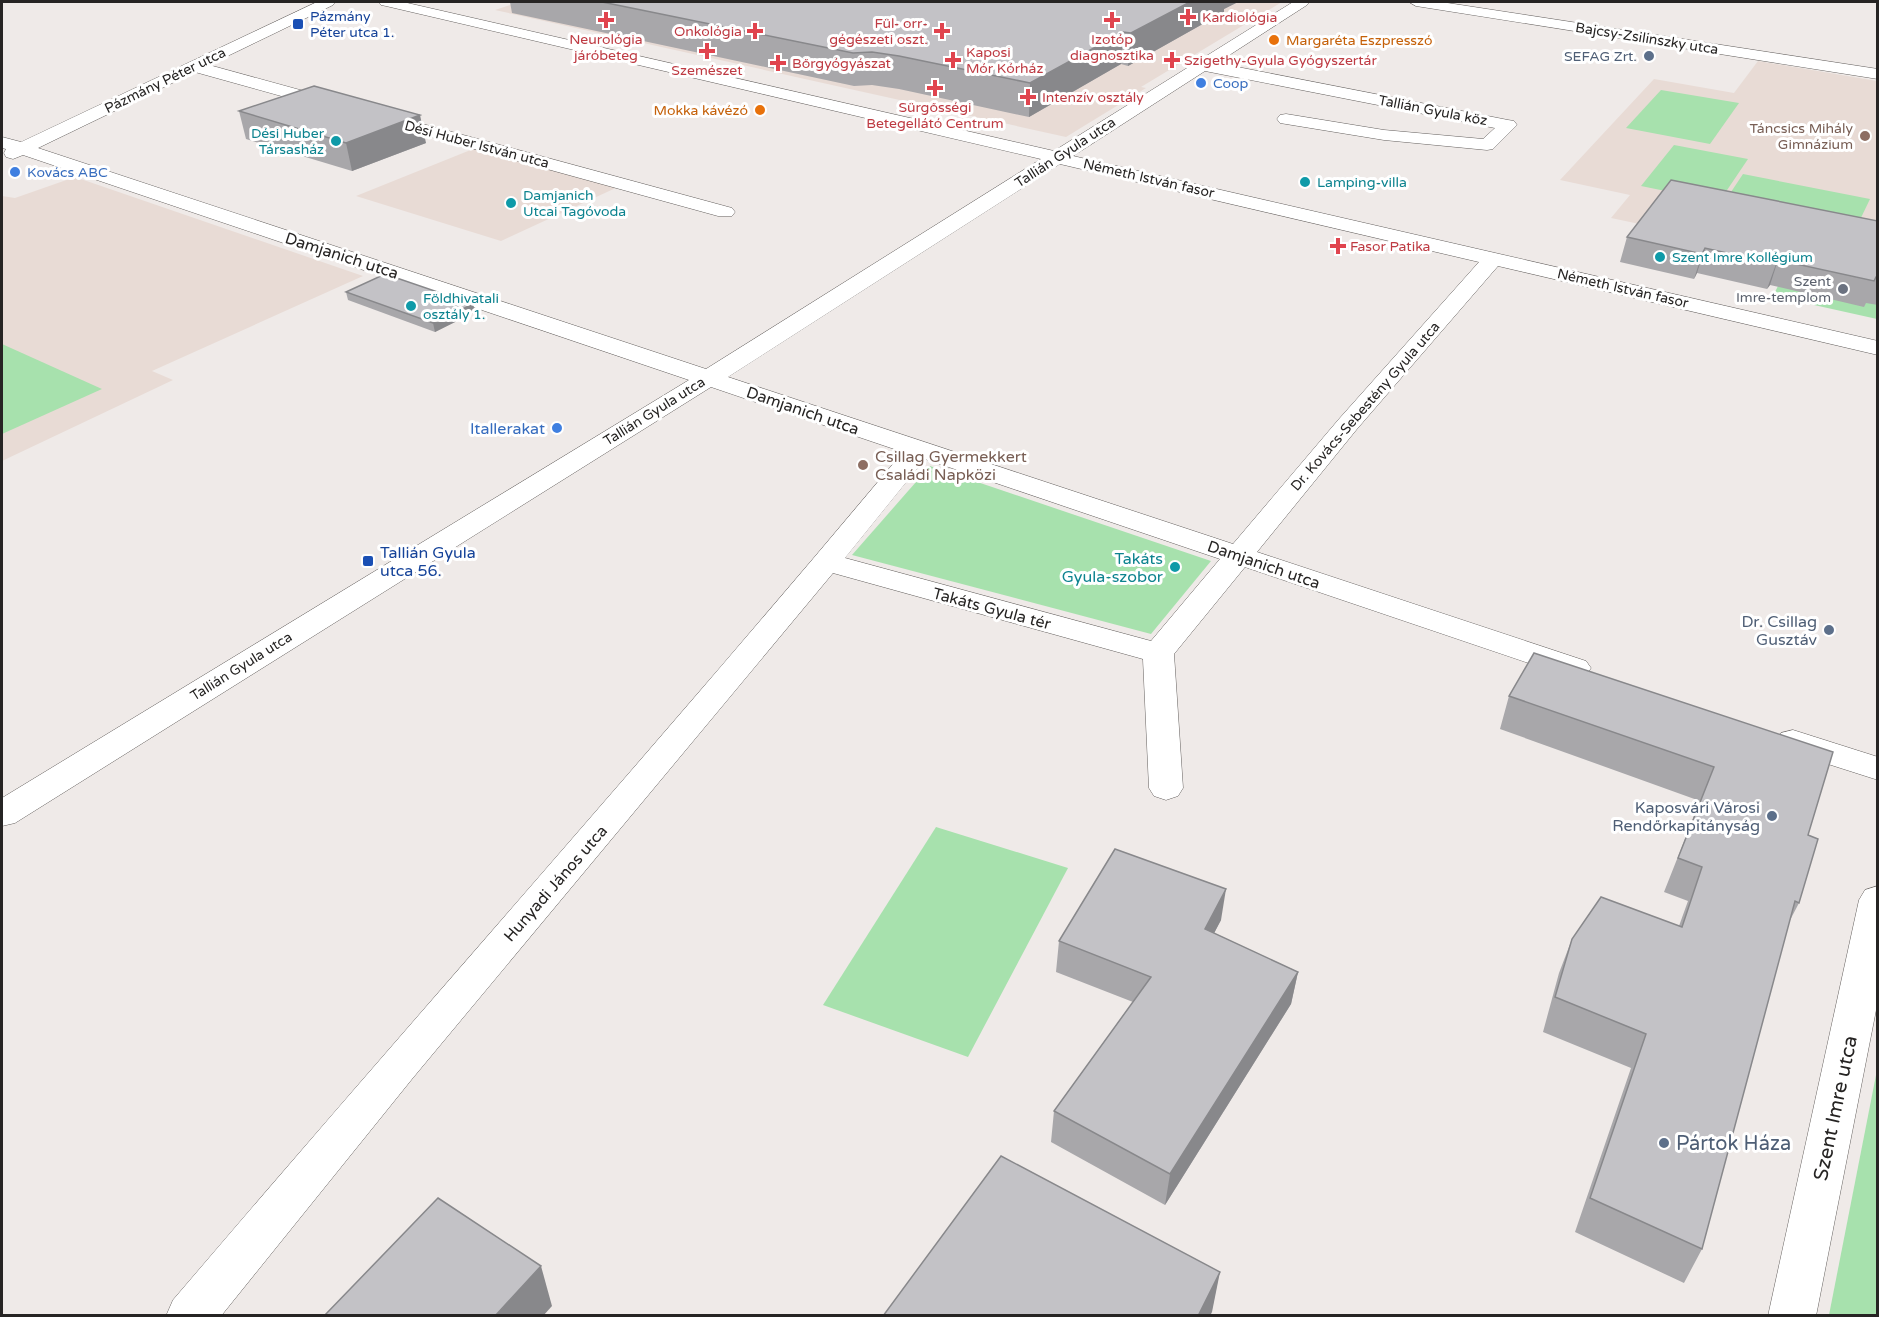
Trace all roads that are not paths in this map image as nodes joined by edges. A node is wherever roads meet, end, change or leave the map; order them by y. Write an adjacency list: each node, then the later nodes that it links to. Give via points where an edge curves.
1 (328, 2): 6 (street, Pázmány Péter utca)
2 (392, 2): 11 (street, Németh István fasor)
3 (1302, 2): 5 (street, Tallián Gyula utca)
4 (1416, 2): 7 (street, Bajcsy-Zsilinszky utca)
5 (1201, 65): 8 (street, Tallián Gyula köz, via 1508,124 1487,145 1476,146); 11 (street, Tallián Gyula utca)
6 (193, 66): 10 (street, Pázmány Péter utca); 13 (street, Dési Huber István utca)
7 (1878, 74)
8 (1286, 119)
9 (2, 142): 10 (street, Damjanich utca)
10 (22, 148): 12 (street, Pázmány Péter utca); 16 (street, Damjanich utca)
11 (1058, 157): 14 (street, Németh István fasor); 16 (street, Tallián Gyula utca)
12 (2, 158)
13 (725, 212)
14 (1494, 258): 15 (street, Németh István fasor); 18 (street, Dr. Kovács-Sebestény Gyula utca)
15 (1878, 348)
16 (708, 378): 17 (street, Damjanich utca); 25 (street, Tallián Gyula utca)
17 (919, 450): 18 (street, Damjanich utca); 19 (street, Hunyadi János utca)
18 (1238, 555): 20 (street); 21 (street, Damjanich utca)
19 (827, 562): 20 (street, Takáts Gyula tér); 27 (street, Hunyadi János utca)
20 (1158, 653): 24 (street)
21 (1607, 679)
22 (1767, 732): 23 (street)
23 (1878, 769)
24 (1166, 788)
25 (2, 814)
26 (1878, 900): 28 (street, Szent Imre utca)
27 (190, 1316)
28 (1792, 1316)

